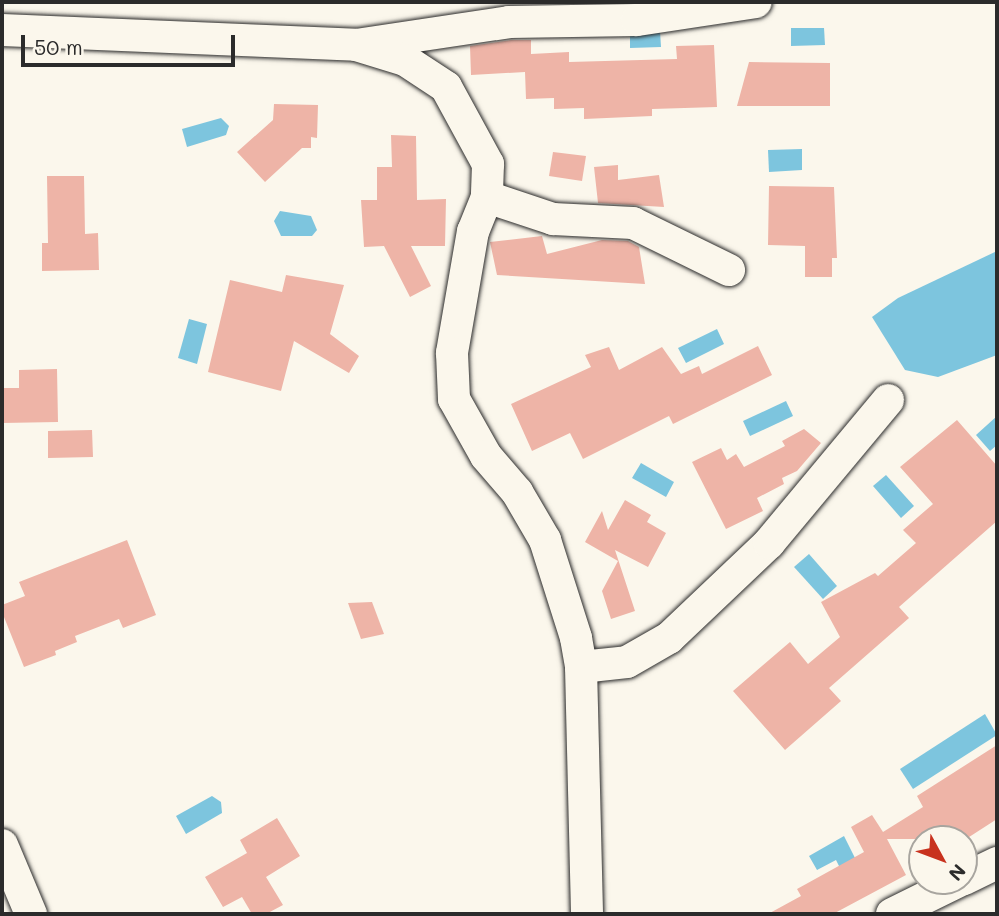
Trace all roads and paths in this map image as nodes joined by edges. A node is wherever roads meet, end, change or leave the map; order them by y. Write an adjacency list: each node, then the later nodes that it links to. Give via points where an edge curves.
1 (756, 2): 3 (street, via 637,20 509,22)
2 (2, 30): 3 (street)
3 (356, 45): 4 (street, via 405,60 446,87 488,164)
4 (487, 197): 5 (street, via 553,219 633,223); 7 (street, via 474,231 452,353 454,399 486,456 517,492 545,540)
5 (729, 270)
6 (888, 400): 7 (street, via 769,543 669,638 627,662)
7 (581, 667): 13 (street)
8 (2, 845): 12 (street)
9 (997, 863): 10 (street)
10 (978, 872)
11 (931, 895): 14 (street)
12 (32, 914)
13 (587, 914)
14 (892, 914)

